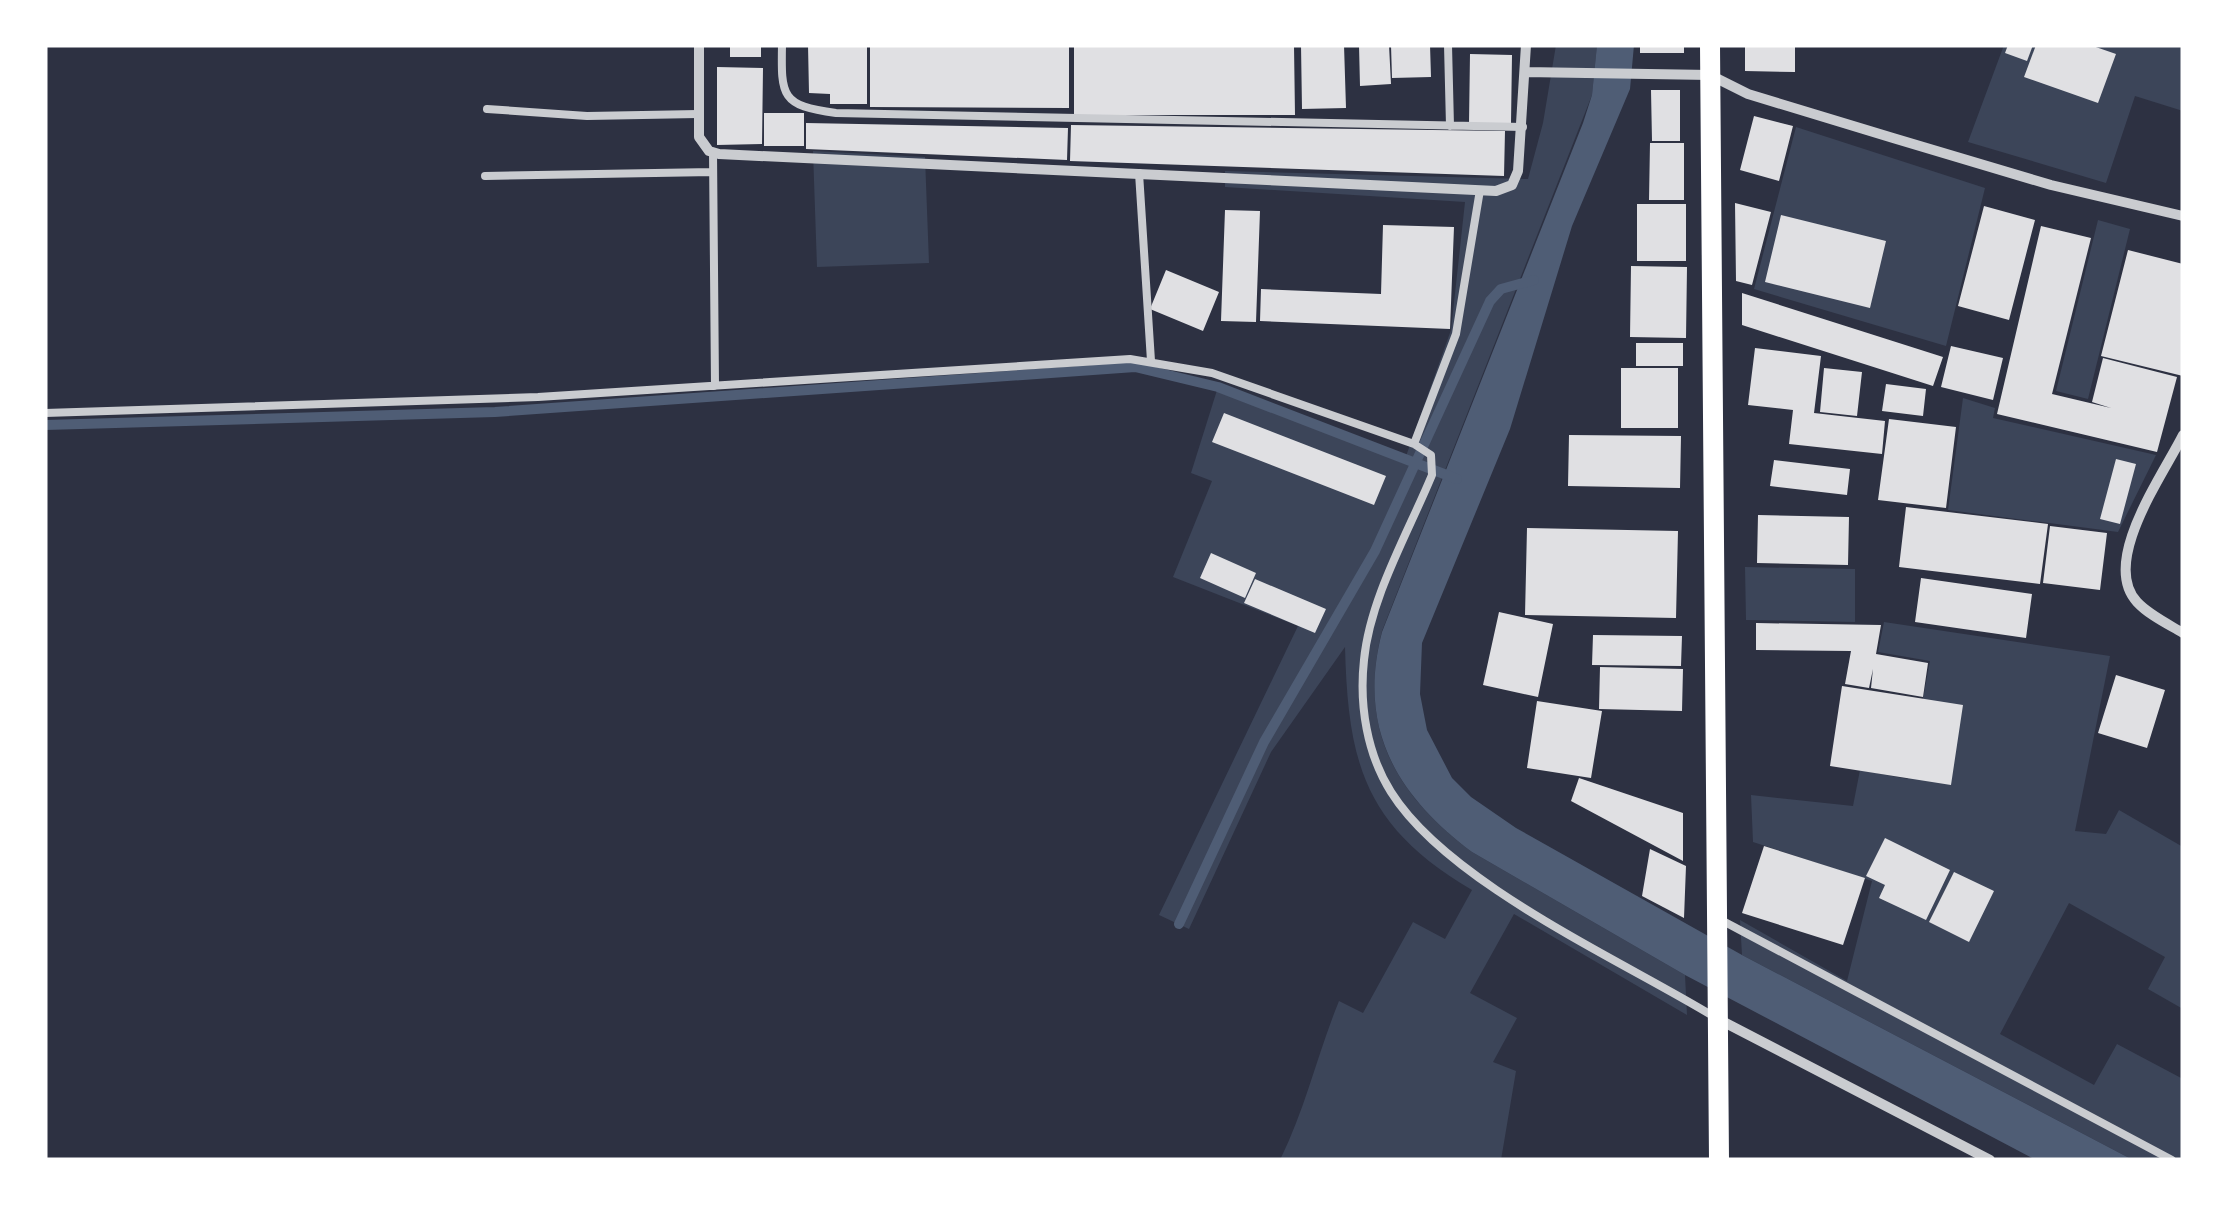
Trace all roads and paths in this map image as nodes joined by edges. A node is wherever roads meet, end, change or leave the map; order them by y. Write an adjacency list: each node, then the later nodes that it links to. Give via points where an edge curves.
1 (699, 45): 9 (street)
2 (782, 45): 10 (lane, via 783,93 803,107 826,111)
3 (1448, 45): 10 (lane)
4 (1526, 45): 6 (street)
5 (1710, 45): 7 (main road)
6 (1525, 72): 7 (street); 11 (street)
7 (1710, 76): 17 (street, via 1892,138); 24 (main road)
8 (486, 110): 9 (lane)
9 (698, 114): 12 (street, via 699,137)
10 (1450, 126): 11 (lane)
11 (1523, 127): 16 (street, via 1516,180 1507,190)
12 (713, 152): 13 (lane); 14 (street)
13 (714, 172): 15 (lane); 19 (lane)
14 (1139, 174): 16 (street); 18 (lane)
15 (485, 176)
16 (1480, 190): 22 (lane, via 1456,334)
17 (2183, 216)
18 (1151, 361): 19 (lane); 22 (lane, via 1212,374)
19 (715, 386): 20 (lane)
20 (45, 414)
21 (2183, 435): 23 (street, via 2131,536 2124,568 2135,600)
22 (1414, 444): 25 (lane, via 1432,455 1433,470 1384,590 1364,660 1367,732 1382,776 1415,821 1488,882)
23 (2183, 633)
24 (1716, 926): 25 (main road); 28 (lane)
25 (1717, 1011): 26 (main road); 27 (street)
26 (1720, 1160)
27 (1990, 1160)
28 (2172, 1160)

